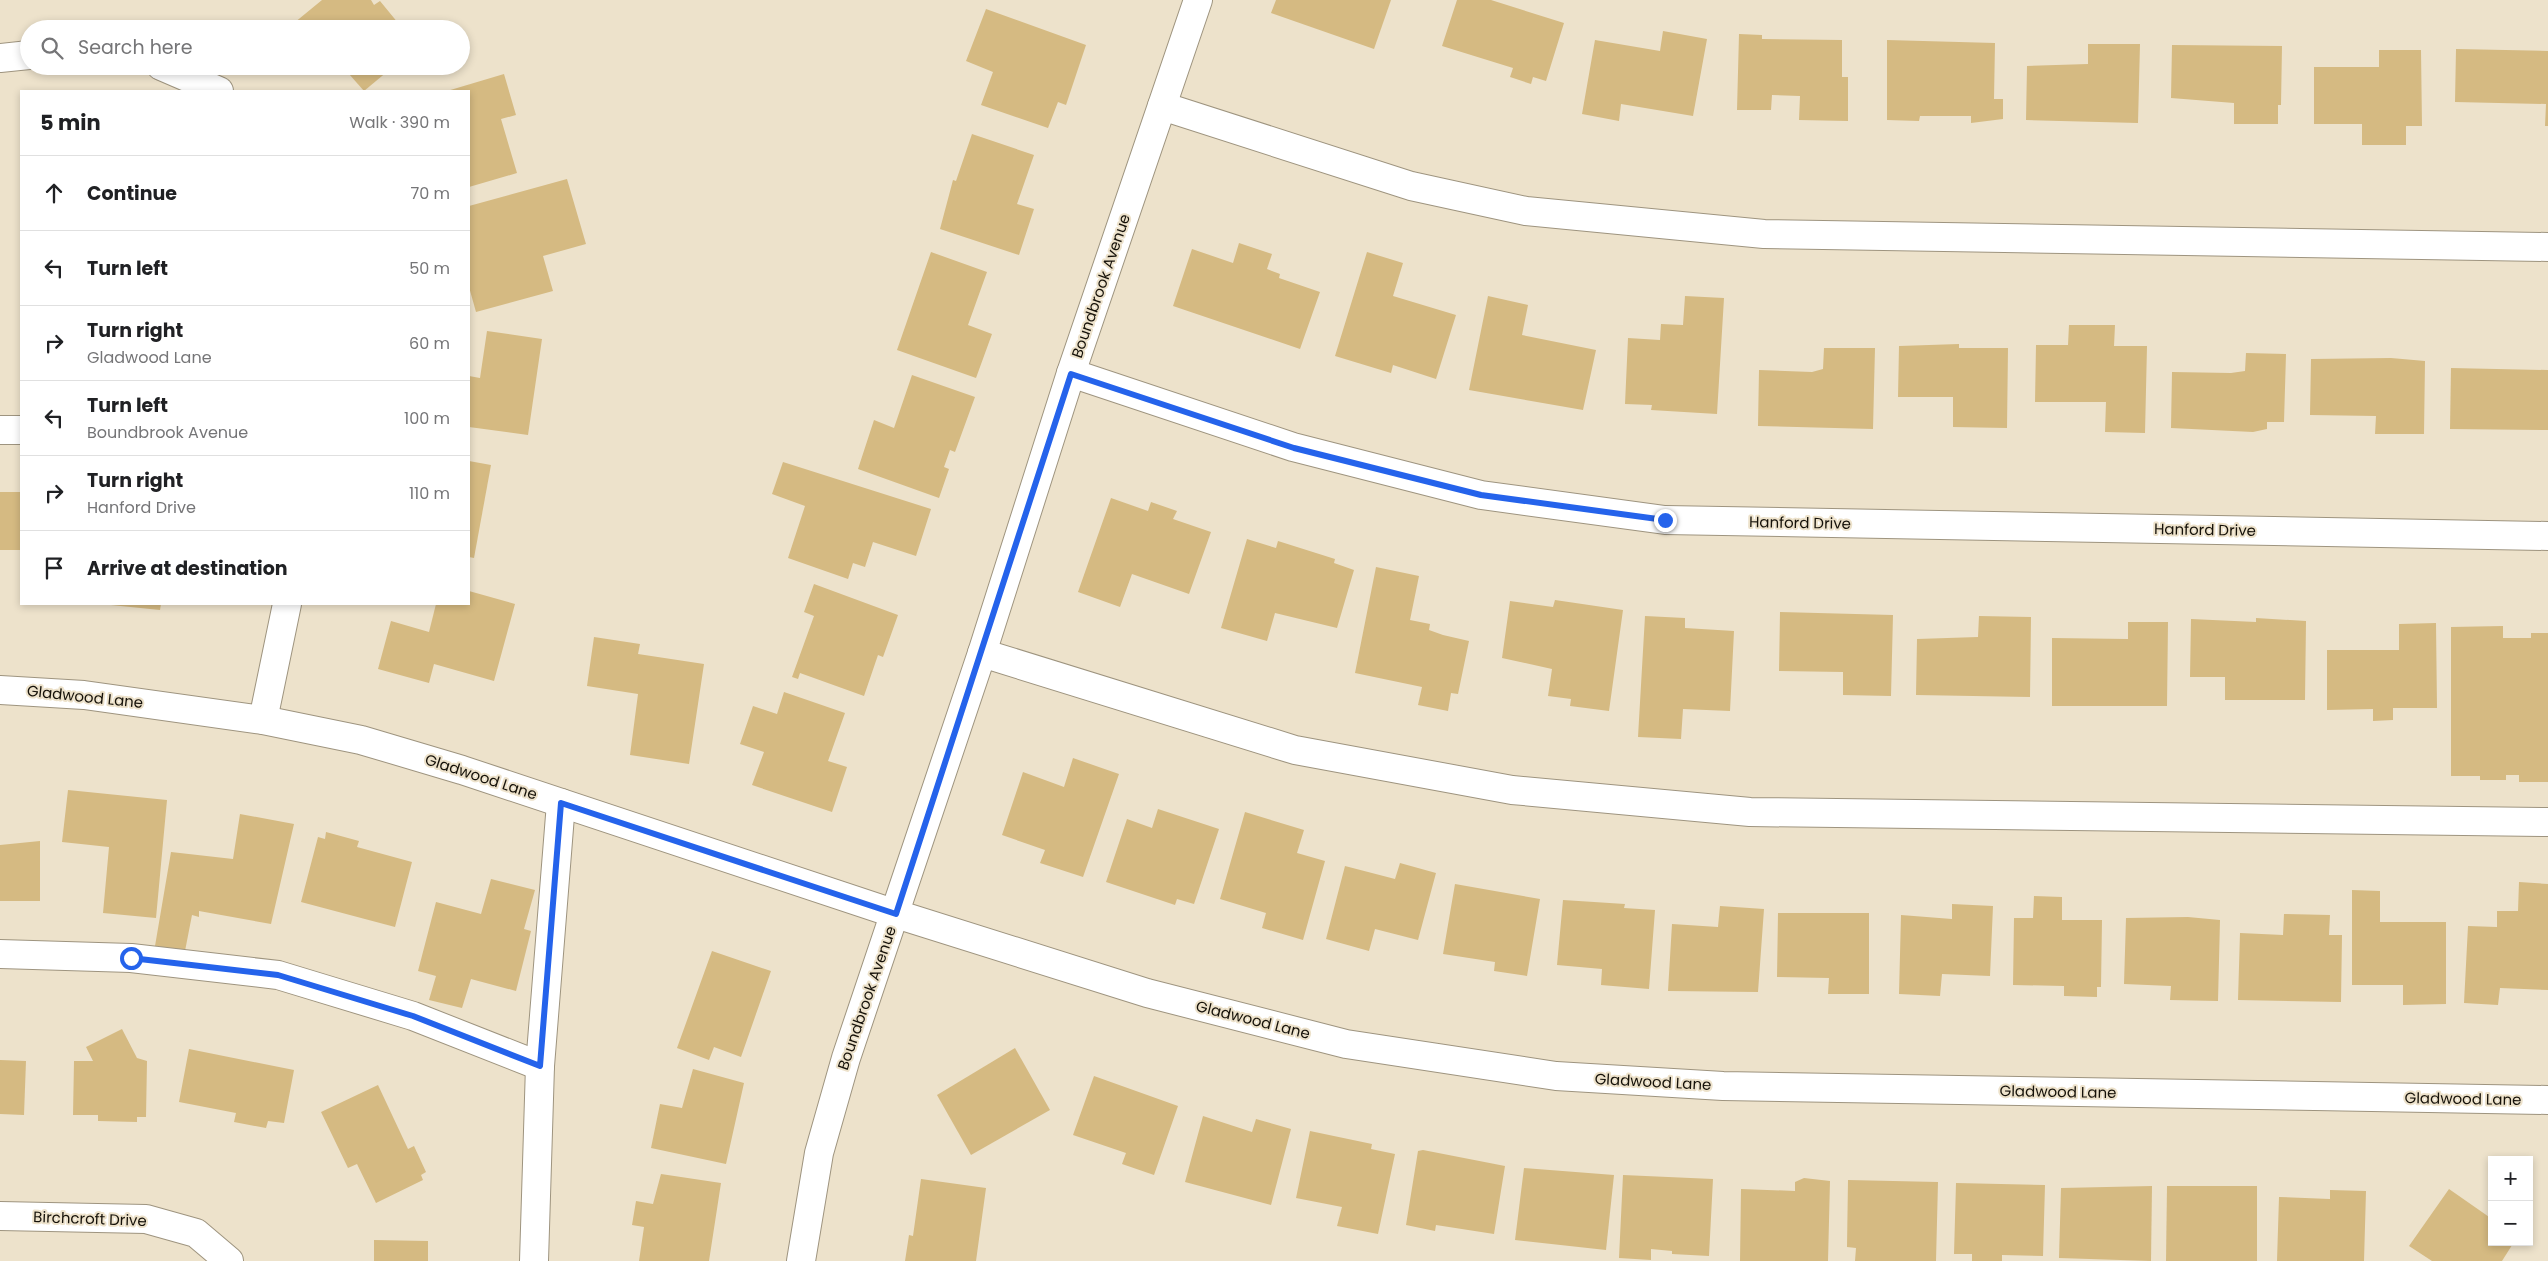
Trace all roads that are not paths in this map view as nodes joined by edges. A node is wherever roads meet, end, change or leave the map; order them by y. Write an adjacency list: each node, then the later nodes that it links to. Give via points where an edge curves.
1 (1198, 0): 6 (street, Boundbrook Avenue)
2 (20, 56): 3 (street)
3 (0, 58)
4 (182, 75): 5 (street)
5 (217, 90)
6 (1162, 106): 7 (street, via 1411,186 1526,211 1764,234); 8 (street, Boundbrook Avenue)
7 (2548, 247)
8 (1071, 374): 11 (street, Hanford Drive, via 1294,448 1481,495 1665,520); 13 (street, Boundbrook Avenue)
9 (0, 430): 10 (street)
10 (20, 430)
11 (2548, 536)
12 (287, 605): 15 (street)
13 (982, 653): 17 (street, via 1294,750 1512,790 1750,812); 18 (street, Boundbrook Avenue)
14 (0, 690): 15 (street, Gladwood Lane, via 84,695)
15 (263, 720): 16 (street, Gladwood Lane, via 362,740)
16 (561, 803): 18 (street, Gladwood Lane); 20 (street)
17 (2548, 822)
18 (896, 914): 21 (street, Gladwood Lane, via 1147,993 1346,1044 1556,1076 1733,1086); 25 (street, Boundbrook Avenue, via 846,1058 819,1153)
19 (0, 954): 20 (street, via 131,958 278,975 413,1016)
20 (540, 1066): 24 (street)
21 (2548, 1100)
22 (0, 1216): 23 (street, Birchcroft Drive, via 146,1219 196,1233)
23 (228, 1261)
24 (534, 1261)
25 (801, 1261)

